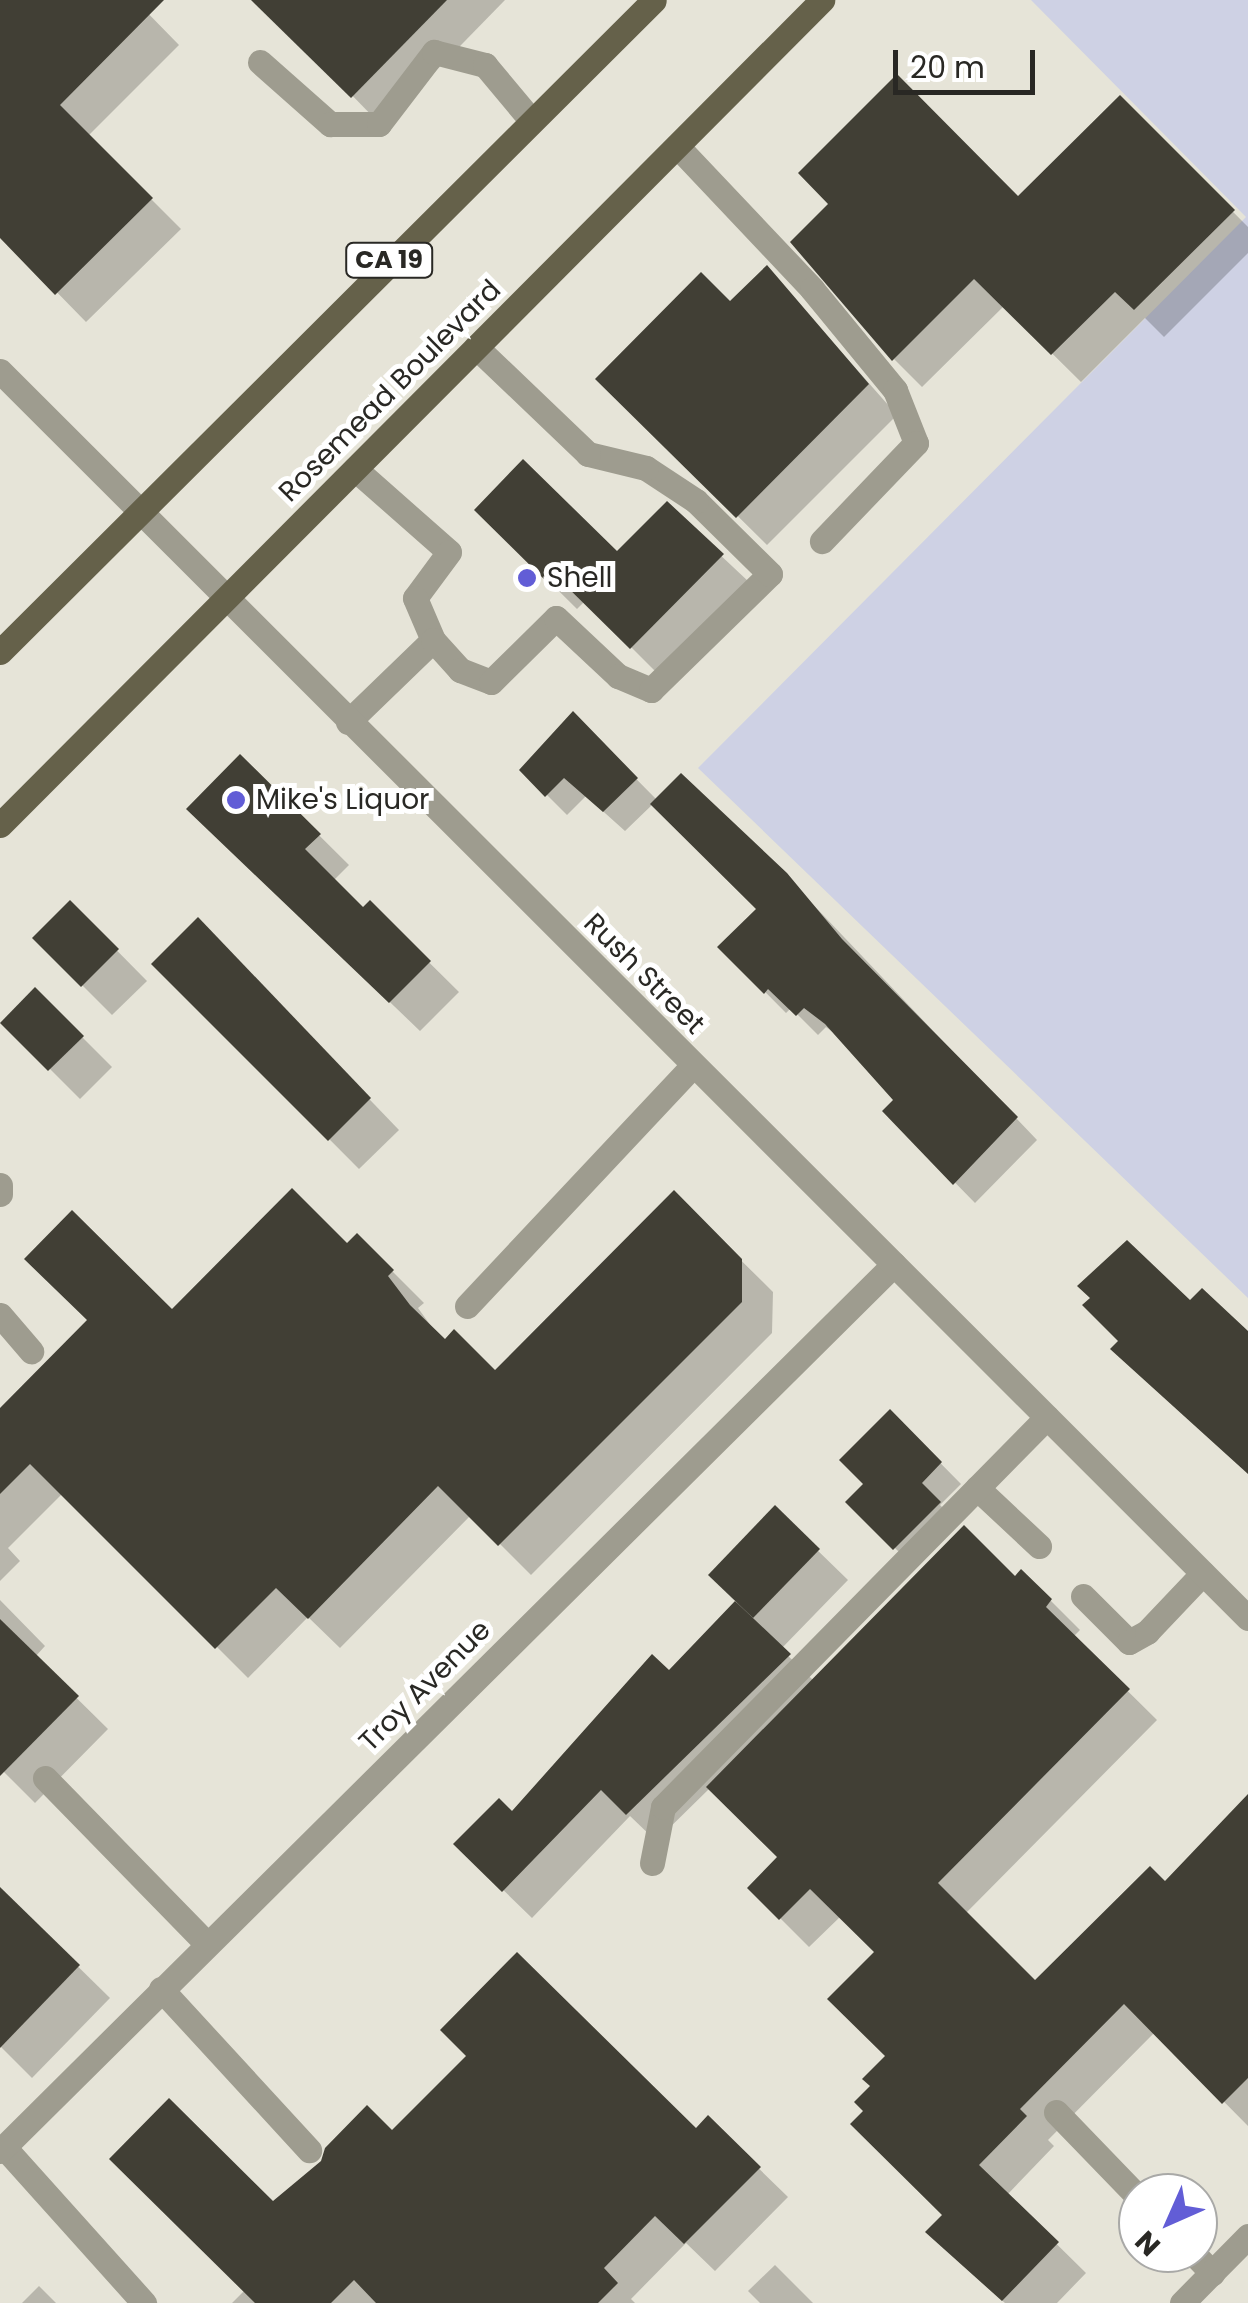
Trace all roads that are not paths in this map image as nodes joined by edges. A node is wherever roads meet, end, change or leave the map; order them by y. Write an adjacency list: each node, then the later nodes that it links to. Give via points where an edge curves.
1 (654, 0): 4 (main road, CA 19)
2 (822, 0): 5 (main road, Rosemead Boulevard)
3 (260, 62): 4 (street, via 330,124 379,124 434,52 486,65)
4 (532, 120): 9 (main road, CA 19)
5 (676, 146): 6 (main road, Rosemead Boulevard); 10 (street, via 819,297 896,390 916,443)
6 (476, 347): 8 (main road, Rosemead Boulevard); 12 (street, via 588,454 646,468 770,574 651,690 618,676 556,618 490,682 460,670)
7 (0, 371): 9 (street, Rush Street)
8 (355, 468): 11 (main road, Rosemead Boulevard); 12 (street, via 449,552 415,598)
9 (138, 510): 11 (street, Rush Street); 13 (main road, CA 19)
10 (822, 541)
11 (225, 599): 14 (street, Rush Street); 15 (main road, Rosemead Boulevard)
12 (433, 640): 14 (street)
13 (0, 652)
14 (348, 722): 16 (street, Rush Street)
15 (0, 825)
16 (694, 1065): 19 (street, Rush Street); 20 (street)
17 (0, 1185): 18 (street)
18 (0, 1194)
19 (894, 1264): 23 (street, Rush Street); 31 (street, Troy Avenue)
20 (467, 1306)
21 (0, 1315): 22 (street)
22 (31, 1351)
23 (1047, 1416): 24 (street); 26 (street, Rush Street)
24 (977, 1488): 25 (street); 30 (street, via 663,1807)
25 (1039, 1546)
26 (1203, 1573): 27 (street, via 1129,1642); 28 (street, Rush Street)
27 (1083, 1596)
28 (1248, 1618)
29 (45, 1778): 31 (street)
30 (652, 1863)
31 (206, 1944): 32 (street, Troy Avenue)
32 (162, 1989): 34 (street, Troy Avenue); 35 (street)
33 (1056, 2112): 36 (street)
34 (2, 2149): 40 (street)
35 (309, 2150)
36 (1118, 2176)
37 (1248, 2236): 38 (street)
38 (1218, 2267)
39 (1212, 2273): 41 (street)
40 (144, 2303)
41 (1182, 2303)

